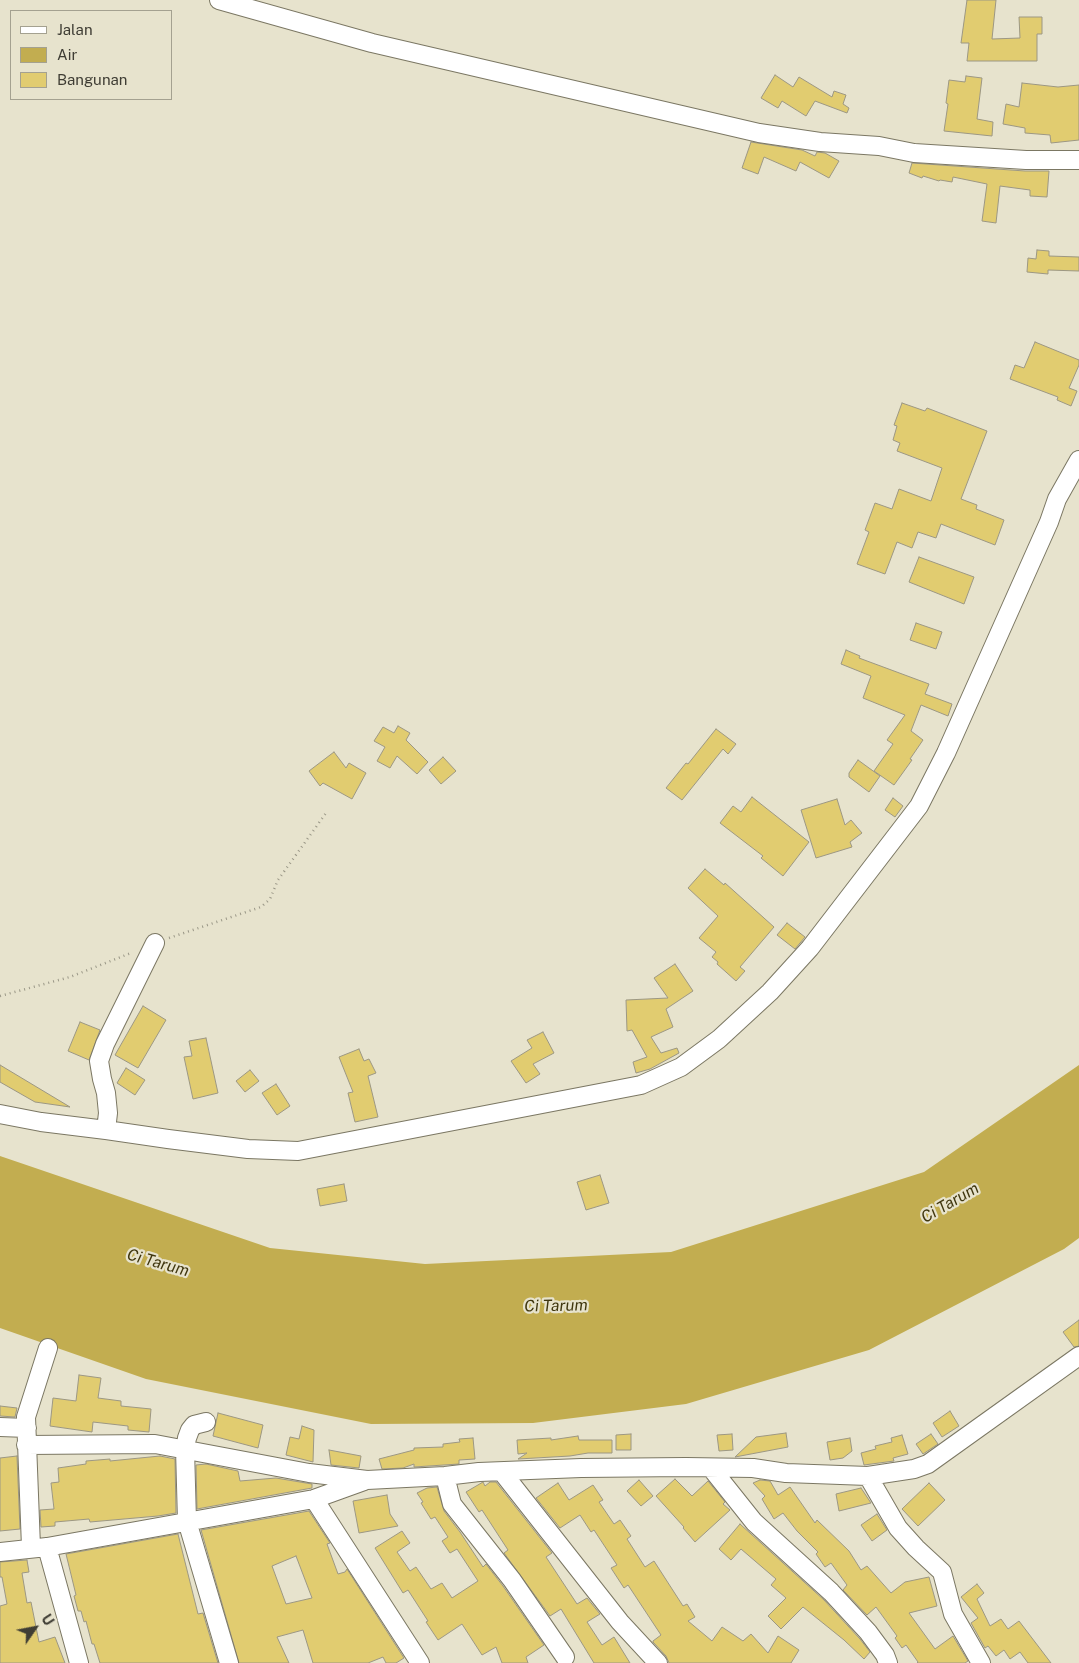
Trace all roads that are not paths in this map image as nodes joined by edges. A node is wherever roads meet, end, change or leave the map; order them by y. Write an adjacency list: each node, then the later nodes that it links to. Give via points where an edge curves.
1 (219, 0): 2 (street, via 372,43 759,133 914,153)
2 (1079, 160)
3 (1079, 460): 6 (street, via 1057,499 946,753 919,806 810,948 770,992 719,1039 681,1067 641,1086 298,1151 248,1149)
4 (155, 943): 6 (street, via 99,1061 106,1093)
5 (0, 1114): 6 (street)
6 (106, 1130)
7 (48, 1348): 11 (street, via 26,1417)
8 (1079, 1356): 16 (street, via 928,1464)
9 (206, 1422): 12 (street, via 190,1430)
10 (0, 1427): 11 (street, via 14,1429)
11 (26, 1436): 12 (street, via 155,1444); 20 (street)
12 (185, 1449): 17 (street, via 309,1473); 19 (street)
13 (711, 1468): 14 (street); 16 (street); 27 (street, via 754,1522 831,1592 868,1632)
14 (502, 1472): 15 (street); 26 (street, via 608,1607)
15 (444, 1476): 17 (street); 22 (street, via 452,1504 512,1580)
16 (868, 1476): 28 (street, via 898,1528 942,1572 953,1614)
17 (367, 1480): 18 (street)
18 (314, 1499): 19 (street); 25 (street)
19 (187, 1521): 20 (street); 24 (street)
20 (39, 1547): 21 (street); 23 (street)
21 (0, 1552)
22 (565, 1657)
23 (79, 1663)
24 (229, 1663)
25 (420, 1663)
26 (658, 1663)
27 (888, 1663)
28 (981, 1663)

